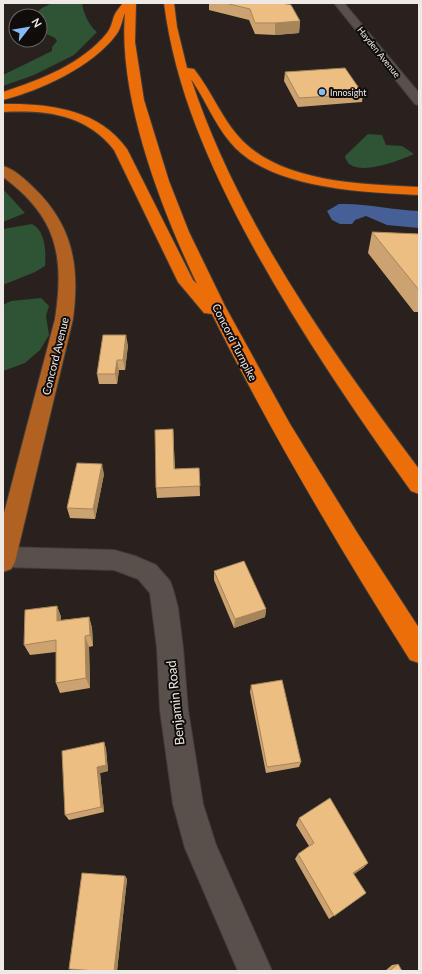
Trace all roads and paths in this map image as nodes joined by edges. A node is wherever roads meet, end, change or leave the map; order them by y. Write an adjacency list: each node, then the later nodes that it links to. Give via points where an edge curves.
1 (129, 3): 5 (highway, via 120,15 113,33 92,53 49,78); 12 (highway, Concord Turnpike, via 132,59 148,138 183,235)
2 (169, 3): 4 (highway)
3 (339, 3): 6 (street, Hayden Avenue)
4 (178, 56): 10 (highway, via 196,78 233,136 249,152 291,173 324,182); 13 (highway, via 204,132 231,191 263,251 331,359)
5 (3, 96)
6 (419, 101)
7 (3, 108): 12 (highway, via 36,108 74,116 96,125 114,140 186,282)
8 (3, 170): 14 (main road, Concord Avenue, via 33,193 52,218 63,241 69,276 64,319)
9 (411, 177): 10 (highway, via 386,183)
10 (355, 185): 11 (highway)
11 (419, 191)
12 (228, 330): 15 (highway, Concord Turnpike, via 311,478)
13 (419, 485)
14 (4, 560): 16 (street, Benjamin Road, via 114,560 147,572 161,589 170,648 174,710 188,804 201,848)
15 (419, 651)
16 (255, 971)

